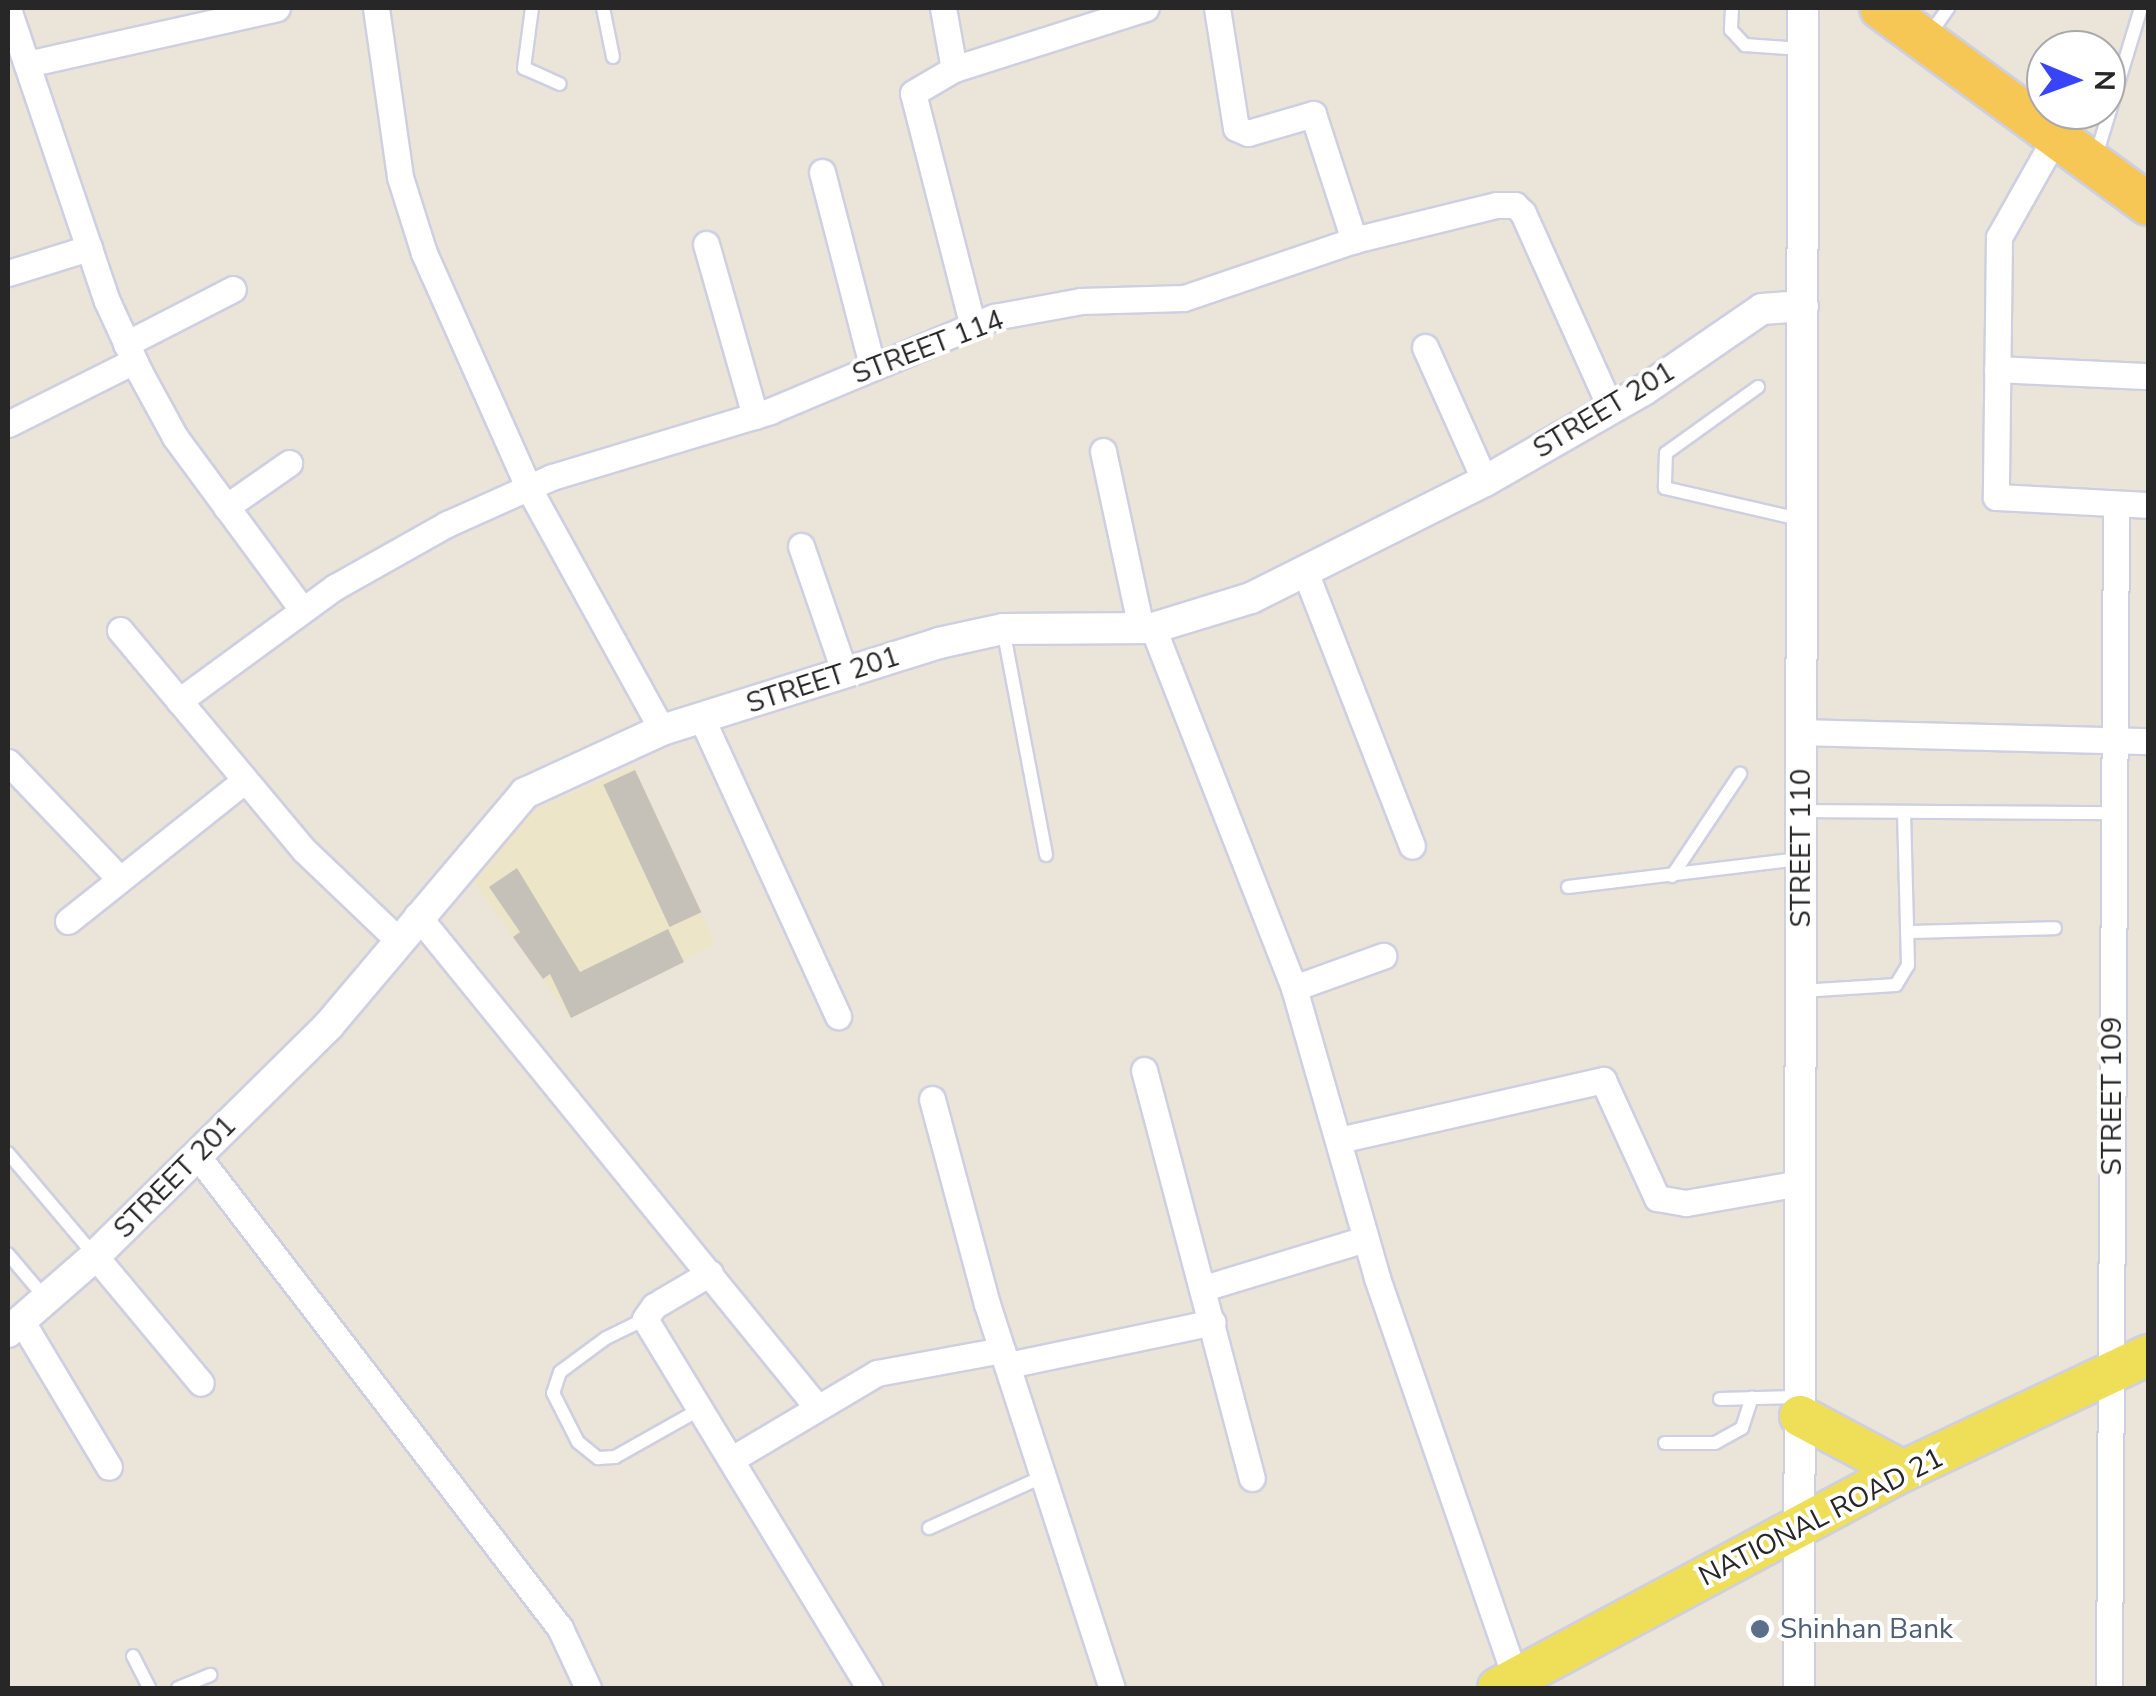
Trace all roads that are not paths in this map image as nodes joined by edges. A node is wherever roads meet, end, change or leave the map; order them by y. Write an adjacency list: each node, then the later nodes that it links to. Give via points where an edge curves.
1 (8, 8): 17 (street)
2 (278, 8): 17 (street)
3 (376, 8): 43 (street, via 406,196)
4 (532, 8): 19 (lane, via 524,68)
5 (603, 8): 16 (lane)
6 (944, 8): 18 (street)
7 (1146, 8): 18 (street)
8 (1217, 8): 24 (street, via 1236,128 1248,133 1312,114)
9 (1732, 8): 15 (lane, via 1731,30 1745,44)
10 (1803, 8): 15 (street, STREET 110)
11 (1880, 8): 14 (highway)
12 (2141, 8): 13 (lane); 21 (lane)
13 (2148, 9)
14 (1937, 24): 20 (highway)
15 (1803, 49): 29 (street, STREET 110)
16 (613, 57)
17 (27, 64): 26 (street)
18 (954, 69): 30 (street, via 912,93)
19 (560, 84)
20 (2056, 136): 21 (highway); 34 (street, via 1999,236)
21 (2094, 163): 23 (highway)
22 (822, 172): 33 (street)
23 (2148, 204)
24 (1354, 240): 30 (street, STREET 114, via 1184,298 1081,302); 37 (street, STREET 114, via 1515,205)
25 (706, 244): 38 (street)
26 (89, 248): 27 (street); 32 (street)
27 (8, 273)
28 (234, 290): 32 (street)
29 (1802, 306): 37 (street, STREET 201, via 1762,309); 47 (street, STREET 110)
30 (972, 323): 33 (street, STREET 114)
31 (1424, 347): 42 (street)
32 (130, 352): 39 (street); 46 (street, via 176,437)
33 (872, 366): 38 (street, STREET 114)
34 (1997, 368): 35 (street); 44 (street, via 1996,497)
35 (2148, 376)
36 (1758, 388): 47 (lane, via 1666,454 1664,488)
37 (1610, 409): 42 (street, STREET 201)
38 (756, 416): 43 (street, STREET 114)
39 (8, 424)
40 (1103, 451): 51 (street)
41 (289, 463): 46 (street)
42 (1485, 481): 49 (street, STREET 201)
43 (528, 487): 50 (street, STREET 114, via 395,551); 57 (street)
44 (2116, 504): 45 (street); 59 (street, STREET 109)
45 (2148, 505)
46 (226, 508): 50 (street)
47 (1802, 520): 58 (street, STREET 110)
48 (801, 546): 54 (street)
49 (1304, 568): 51 (street, STREET 201, via 1251,598); 67 (street)
50 (302, 608): 55 (street, STREET 114)
51 (1147, 628): 52 (street, STREET 201); 79 (street)
52 (1003, 629): 54 (street, STREET 201); 68 (lane)
53 (120, 630): 55 (street)
54 (845, 674): 56 (street, STREET 201)
55 (179, 700): 63 (street)
56 (702, 720): 57 (street, STREET 201); 81 (street)
57 (662, 730): 73 (street, STREET 201, via 524,793)
58 (1801, 732): 59 (street); 64 (street, STREET 110)
59 (2114, 740): 60 (street); 65 (street, STREET 109)
60 (2148, 741)
61 (8, 762): 71 (street)
62 (1740, 774): 70 (lane)
63 (246, 780): 71 (street); 77 (street, via 304,851)
64 (1801, 811): 66 (lane); 69 (street, STREET 110)
65 (2114, 813): 66 (lane); 99 (street, STREET 109)
66 (1904, 814): 76 (lane)
67 (1412, 846)
68 (1046, 855)
69 (1801, 858): 70 (lane); 80 (street, STREET 110)
70 (1672, 876): 72 (lane)
71 (120, 880): 74 (street)
72 (1568, 887)
73 (417, 915): 77 (street, STREET 201); 91 (street)
74 (68, 920)
75 (2056, 928): 76 (lane)
76 (1907, 932): 80 (lane, via 1908,964 1896,986)
77 (398, 939): 86 (street, STREET 201, via 329,1025)
78 (1383, 956): 79 (street)
79 (1294, 988): 84 (street)
80 (1800, 992): 87 (street, STREET 110)
81 (838, 1016)
82 (1144, 1070): 92 (street)
83 (932, 1099): 98 (street)
84 (1339, 1140): 87 (street, via 1604,1080 1657,1198 1686,1202); 88 (street)
85 (8, 1154): 90 (lane)
86 (196, 1154): 90 (street, STREET 201); 119 (street, via 560,1628)
87 (1800, 1183): 103 (street, STREET 110)
88 (1365, 1239): 92 (street); 116 (street)
89 (8, 1254): 93 (lane)
90 (95, 1256): 93 (street, STREET 201); 100 (street)
91 (710, 1273): 94 (street); 104 (street)
92 (1204, 1288): 95 (street)
93 (46, 1298): 96 (street, STREET 201)
94 (644, 1319): 105 (street); 105 (lane, via 560,1372 553,1392 578,1442 598,1458 615,1457)
95 (1213, 1322): 98 (street); 111 (street)
96 (14, 1326): 108 (street)
97 (2148, 1356): 99 (main road, NATIONAL ROAD 21)
98 (1005, 1358): 104 (street, via 877,1373); 110 (street)
99 (2110, 1376): 109 (main road, NATIONAL ROAD 21); 123 (street, STREET 109)
100 (201, 1383)
101 (1752, 1398): 102 (lane); 103 (lane); 106 (lane, via 1742,1428 1714,1443)
102 (1720, 1399)
103 (1800, 1406): 109 (main road); 112 (street, STREET 110)
104 (816, 1407): 107 (street)
105 (702, 1408): 107 (street)
106 (1665, 1444)
107 (732, 1459): 120 (street)
108 (108, 1468)
109 (1903, 1472): 112 (main road, NATIONAL ROAD 21)
110 (1044, 1476): 113 (lane); 121 (street)
111 (1252, 1478)
112 (1799, 1526): 116 (main road, NATIONAL ROAD 21); 122 (street, STREET 110)
113 (930, 1528)
114 (133, 1656): 117 (lane)
115 (210, 1675): 118 (lane)
116 (1507, 1684)
117 (149, 1688)
118 (178, 1688)
119 (588, 1688)
120 (869, 1688)
121 (1112, 1688)
122 (1798, 1688)
123 (2109, 1688)

